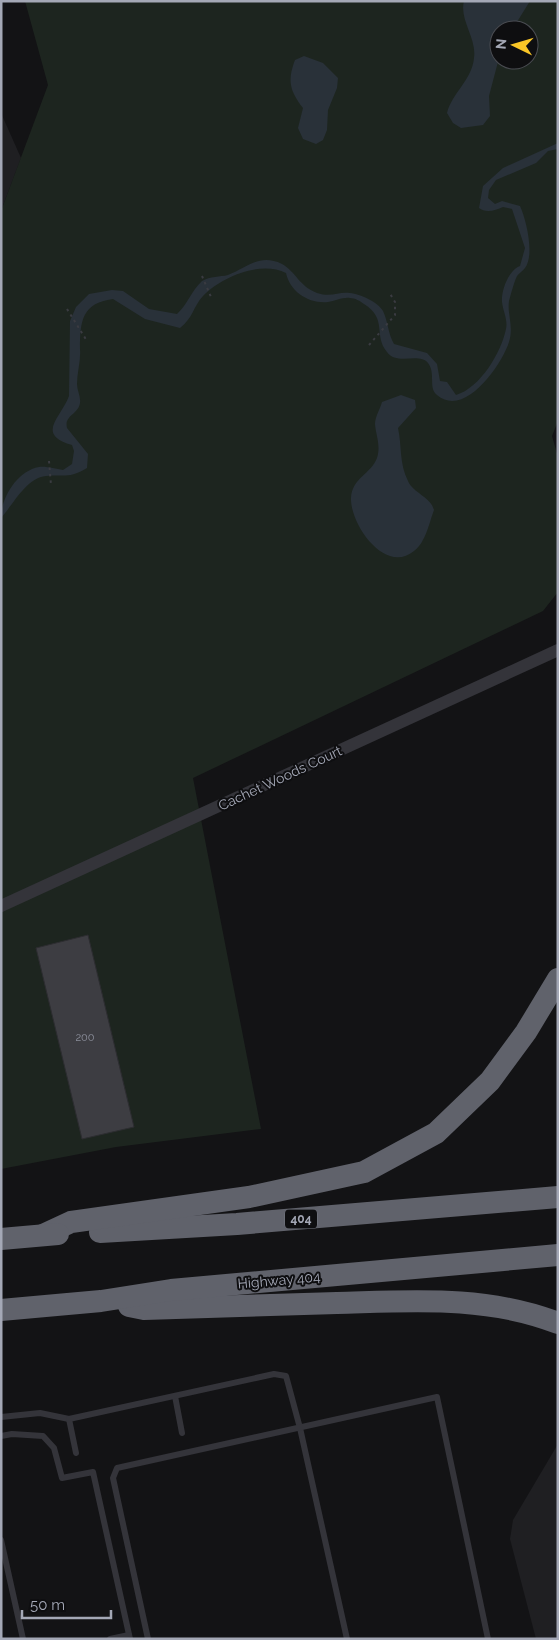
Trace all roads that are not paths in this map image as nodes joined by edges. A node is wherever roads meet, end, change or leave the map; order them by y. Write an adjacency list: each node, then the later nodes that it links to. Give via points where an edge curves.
1 (558, 650): 2 (street, Cachet Woods Court)
2 (1, 906)
3 (558, 979): 5 (highway, via 526,1032 490,1081 436,1133 364,1172 249,1197 71,1222)
4 (558, 1197): 5 (highway, 404, via 237,1224)
5 (43, 1235): 6 (highway, 404)
6 (1, 1239)
7 (558, 1255): 8 (highway, Highway 404, via 171,1290)
8 (101, 1301): 9 (highway, Highway 404); 10 (highway, via 144,1309 430,1301 484,1303 530,1312)
9 (1, 1310)
10 (558, 1323)
11 (175, 1396): 13 (lane); 14 (lane, via 274,1374 286,1376); 15 (lane)
12 (1, 1417): 13 (lane, via 40,1413)
13 (69, 1419): 17 (lane)
14 (300, 1428): 22 (lane, via 117,1468 113,1478); 23 (lane); 24 (lane, via 437,1397)
15 (182, 1433)
16 (1, 1436): 19 (lane, via 43,1436 54,1448 62,1478 93,1472)
17 (76, 1453)
18 (1, 1540): 20 (lane)
19 (129, 1637): 21 (lane)
20 (23, 1639)
21 (110, 1639)
22 (148, 1639)
23 (347, 1639)
24 (488, 1639)

